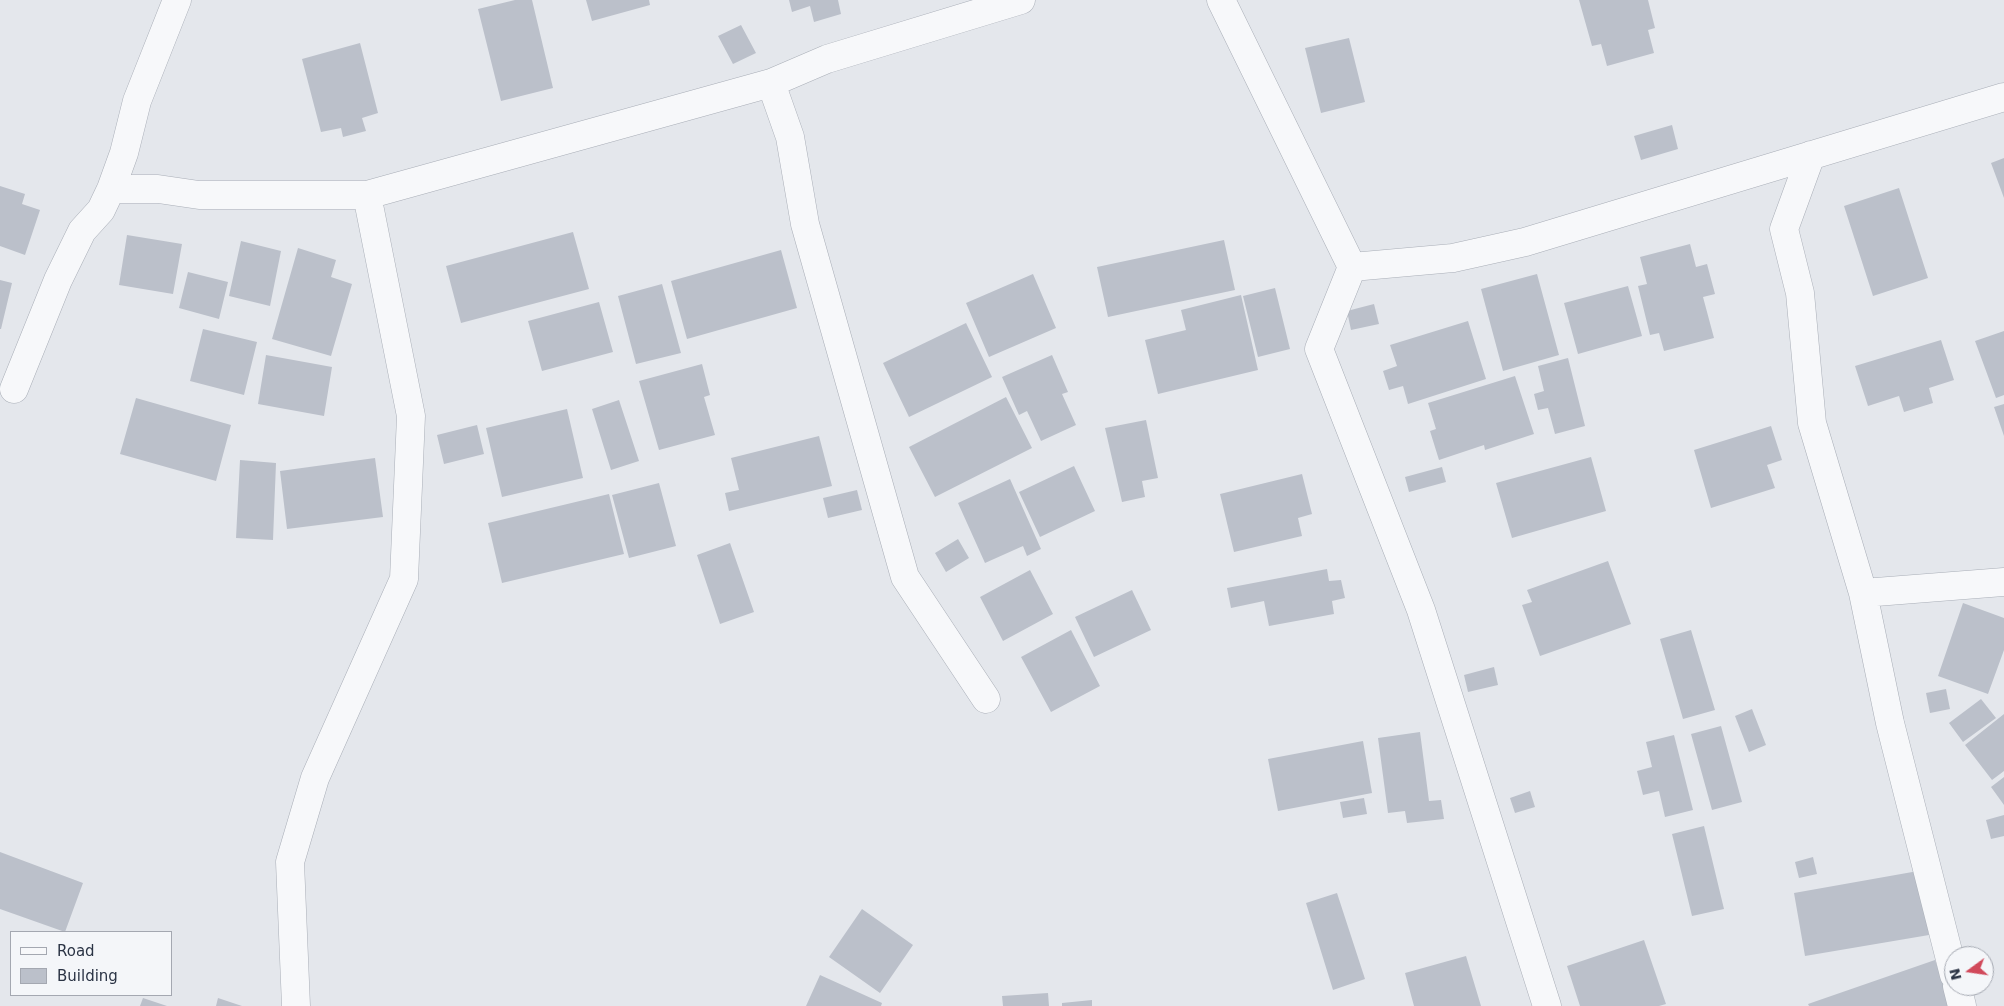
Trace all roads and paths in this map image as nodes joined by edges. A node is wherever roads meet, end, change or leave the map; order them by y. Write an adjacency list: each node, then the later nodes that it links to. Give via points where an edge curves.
1 (177, 0): 7 (street, via 137,101 124,154)
2 (1021, 0): 4 (street, via 828,59)
3 (1222, 0): 9 (street)
4 (771, 83): 8 (street); 13 (street, via 790,137 805,224 905,577)
5 (2004, 97): 6 (street)
6 (1811, 155): 9 (street, via 1526,242 1453,258); 12 (street, via 1784,229 1800,293 1812,423)
7 (111, 189): 8 (street, via 158,189 199,195); 10 (street, via 101,210 82,231 62,272)
8 (367, 194): 15 (street, via 410,416 404,579 315,778 290,862)
9 (1352, 268): 16 (street, via 1320,349 1421,610)
10 (14, 388)
11 (2004, 582): 12 (street)
12 (1863, 593): 14 (street, via 1890,723)
13 (986, 699)
14 (1947, 946)
15 (296, 1006)
16 (1547, 1006)

